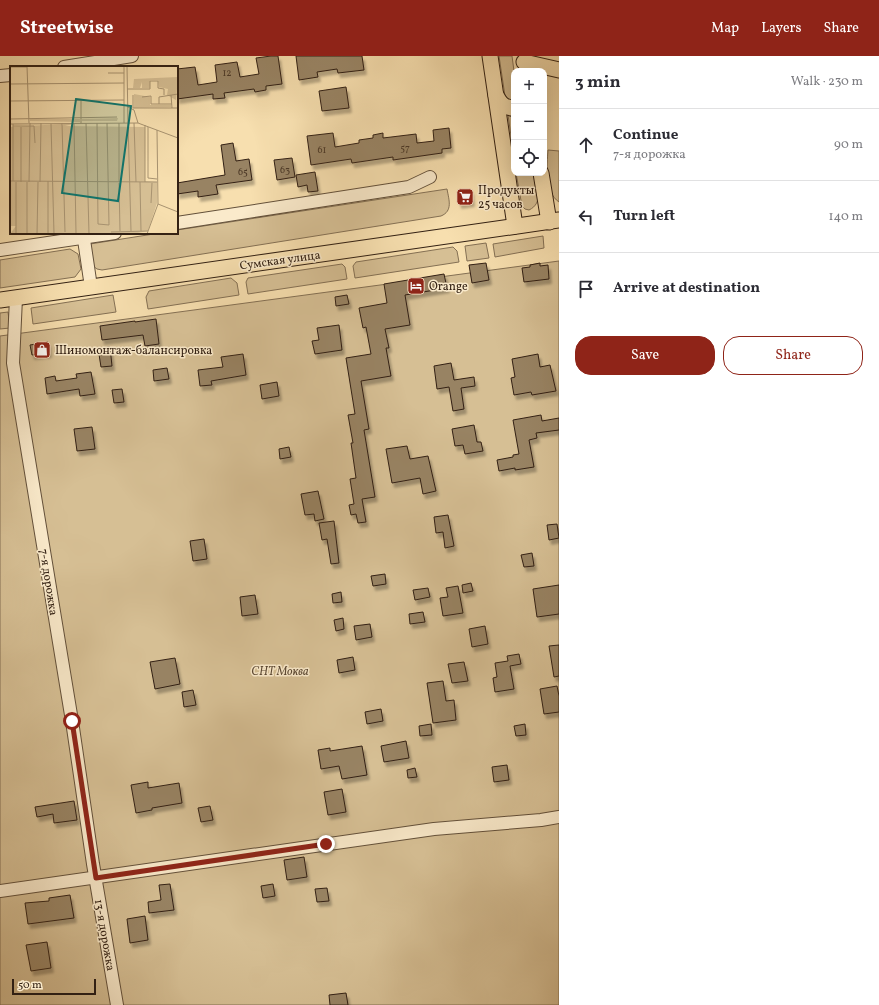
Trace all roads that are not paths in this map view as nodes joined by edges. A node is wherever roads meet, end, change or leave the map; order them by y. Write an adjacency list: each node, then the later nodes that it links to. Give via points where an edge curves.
1 (132, 56): 4 (street)
2 (490, 56): 8 (main road)
3 (524, 63): 5 (main road)
4 (70, 66)
5 (559, 70)
6 (10, 75): 7 (street)
7 (0, 76)
8 (496, 95): 9 (main road, via 500,104); 14 (main road)
9 (511, 108)
10 (542, 176): 12 (main road)
11 (430, 177): 13 (street, via 409,187)
12 (554, 221): 14 (main road, Сумская улица)
13 (178, 223)
14 (515, 226): 18 (main road, Сумская улица)
15 (99, 234): 16 (street)
16 (83, 235): 17 (street); 18 (street)
17 (0, 250)
18 (91, 287): 19 (main road, Сумская улица)
19 (16, 298): 20 (main road, Сумская улица); 22 (street, 7-я дорожка, via 14,364)
20 (0, 300)
21 (559, 817): 23 (street, via 434,829)
22 (93, 864): 23 (street, 13-я дорожка)
23 (96, 878): 24 (street); 25 (street, 13-я дорожка)
24 (0, 891)
25 (117, 1005)

